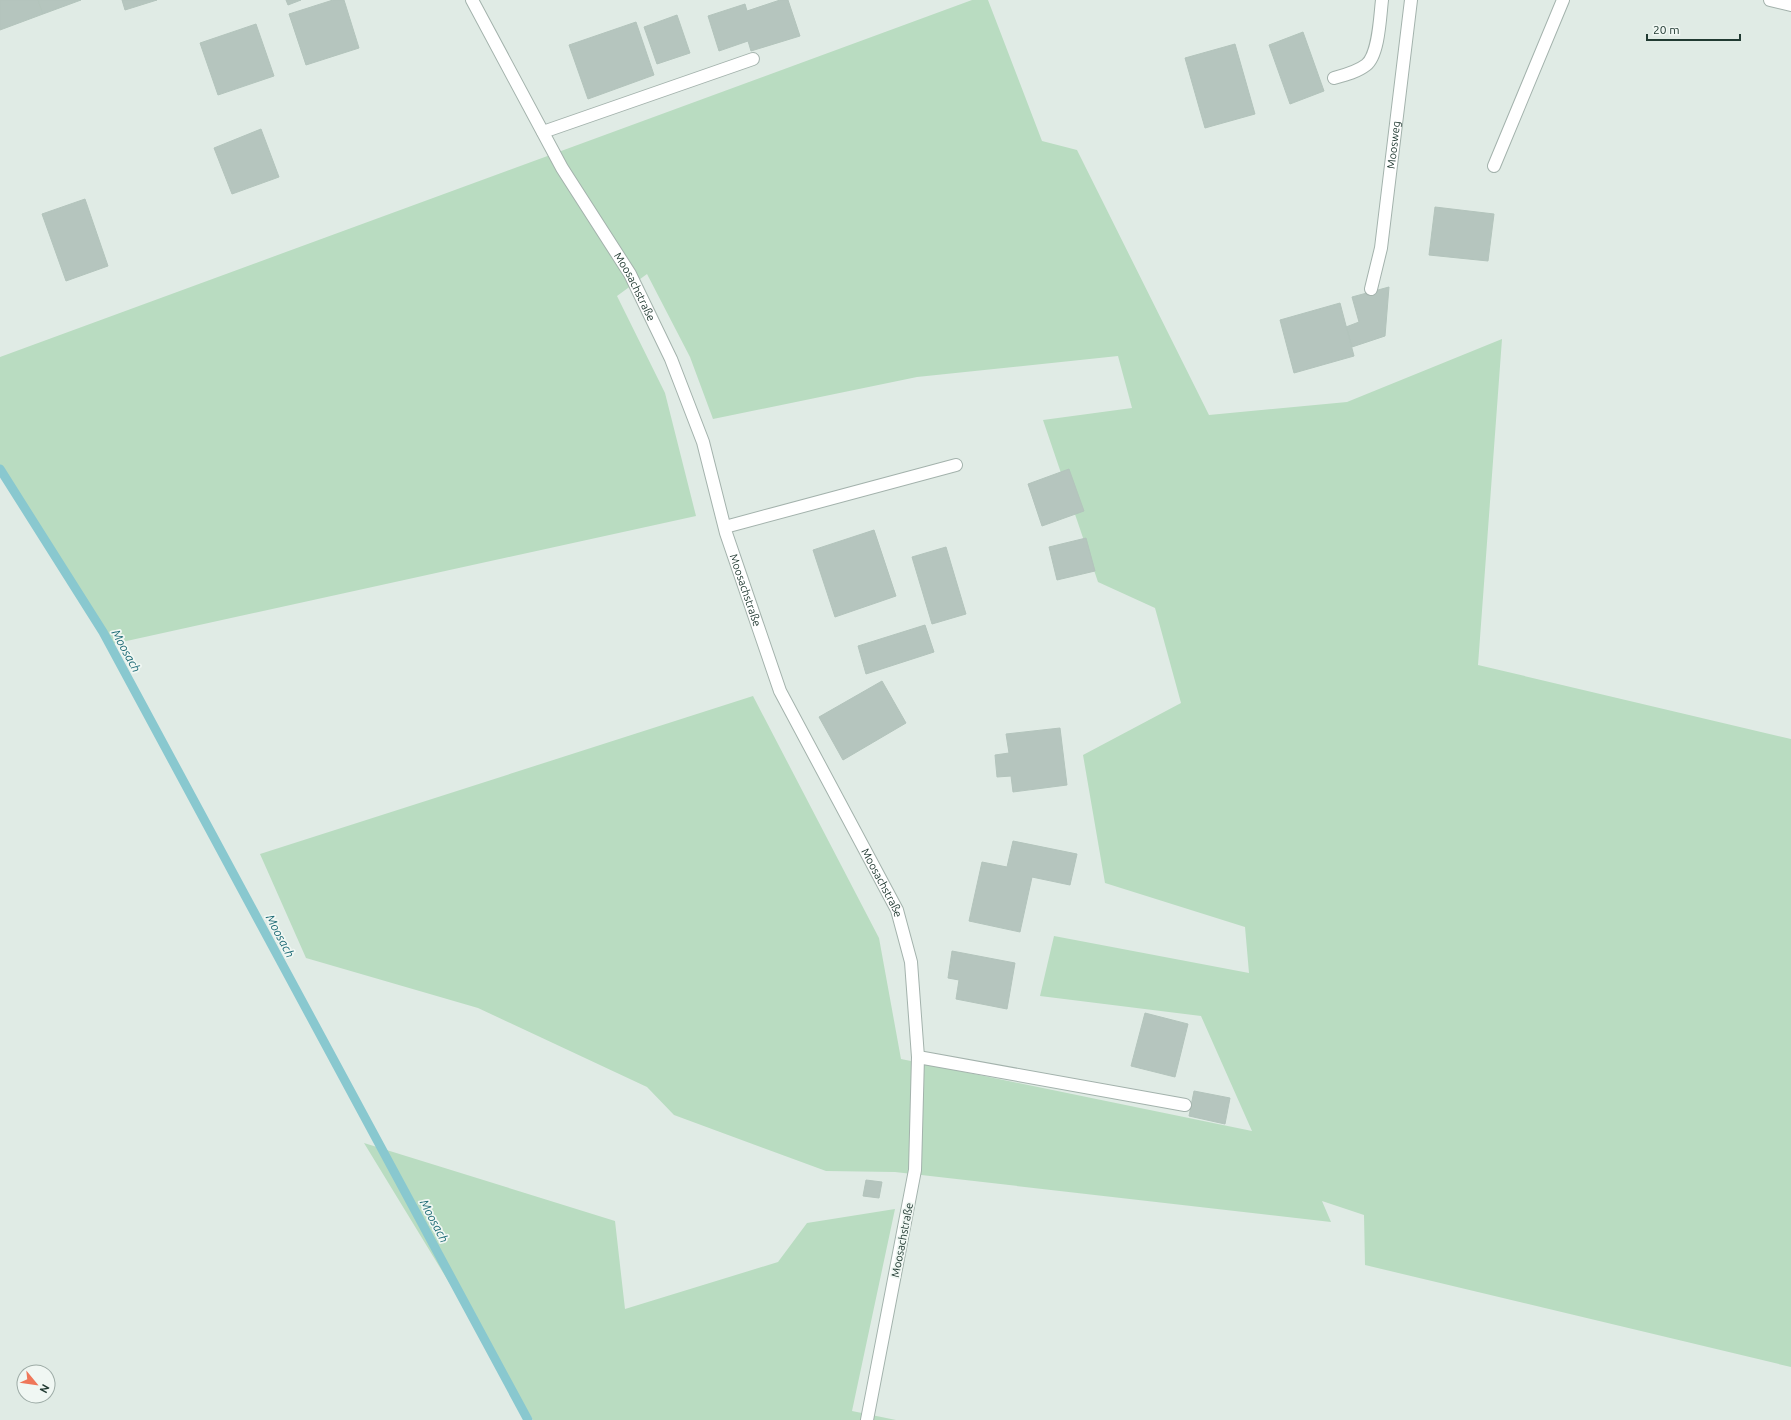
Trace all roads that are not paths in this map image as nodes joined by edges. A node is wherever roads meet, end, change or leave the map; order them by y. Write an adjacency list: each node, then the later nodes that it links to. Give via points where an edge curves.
1 (472, 0): 9 (street, Moosachstraße)
2 (1382, 0): 8 (street, via 1375,51 1368,64 1359,70)
3 (1411, 0): 11 (street, Moosweg, via 1381,248)
4 (1563, 0): 10 (street)
5 (1770, 0): 6 (street)
6 (1791, 5)
7 (753, 59): 9 (street)
8 (1334, 78)
9 (543, 132): 13 (street, Moosachstraße, via 562,168 630,274 671,359 703,442)
10 (1494, 166)
11 (1371, 289)
12 (956, 465): 13 (street)
13 (725, 527): 14 (street, Moosachstraße, via 780,691 897,910 911,962)
14 (918, 1057): 15 (street); 16 (street, Moosachstraße, via 915,1170)
15 (1186, 1105)
16 (867, 1420)

